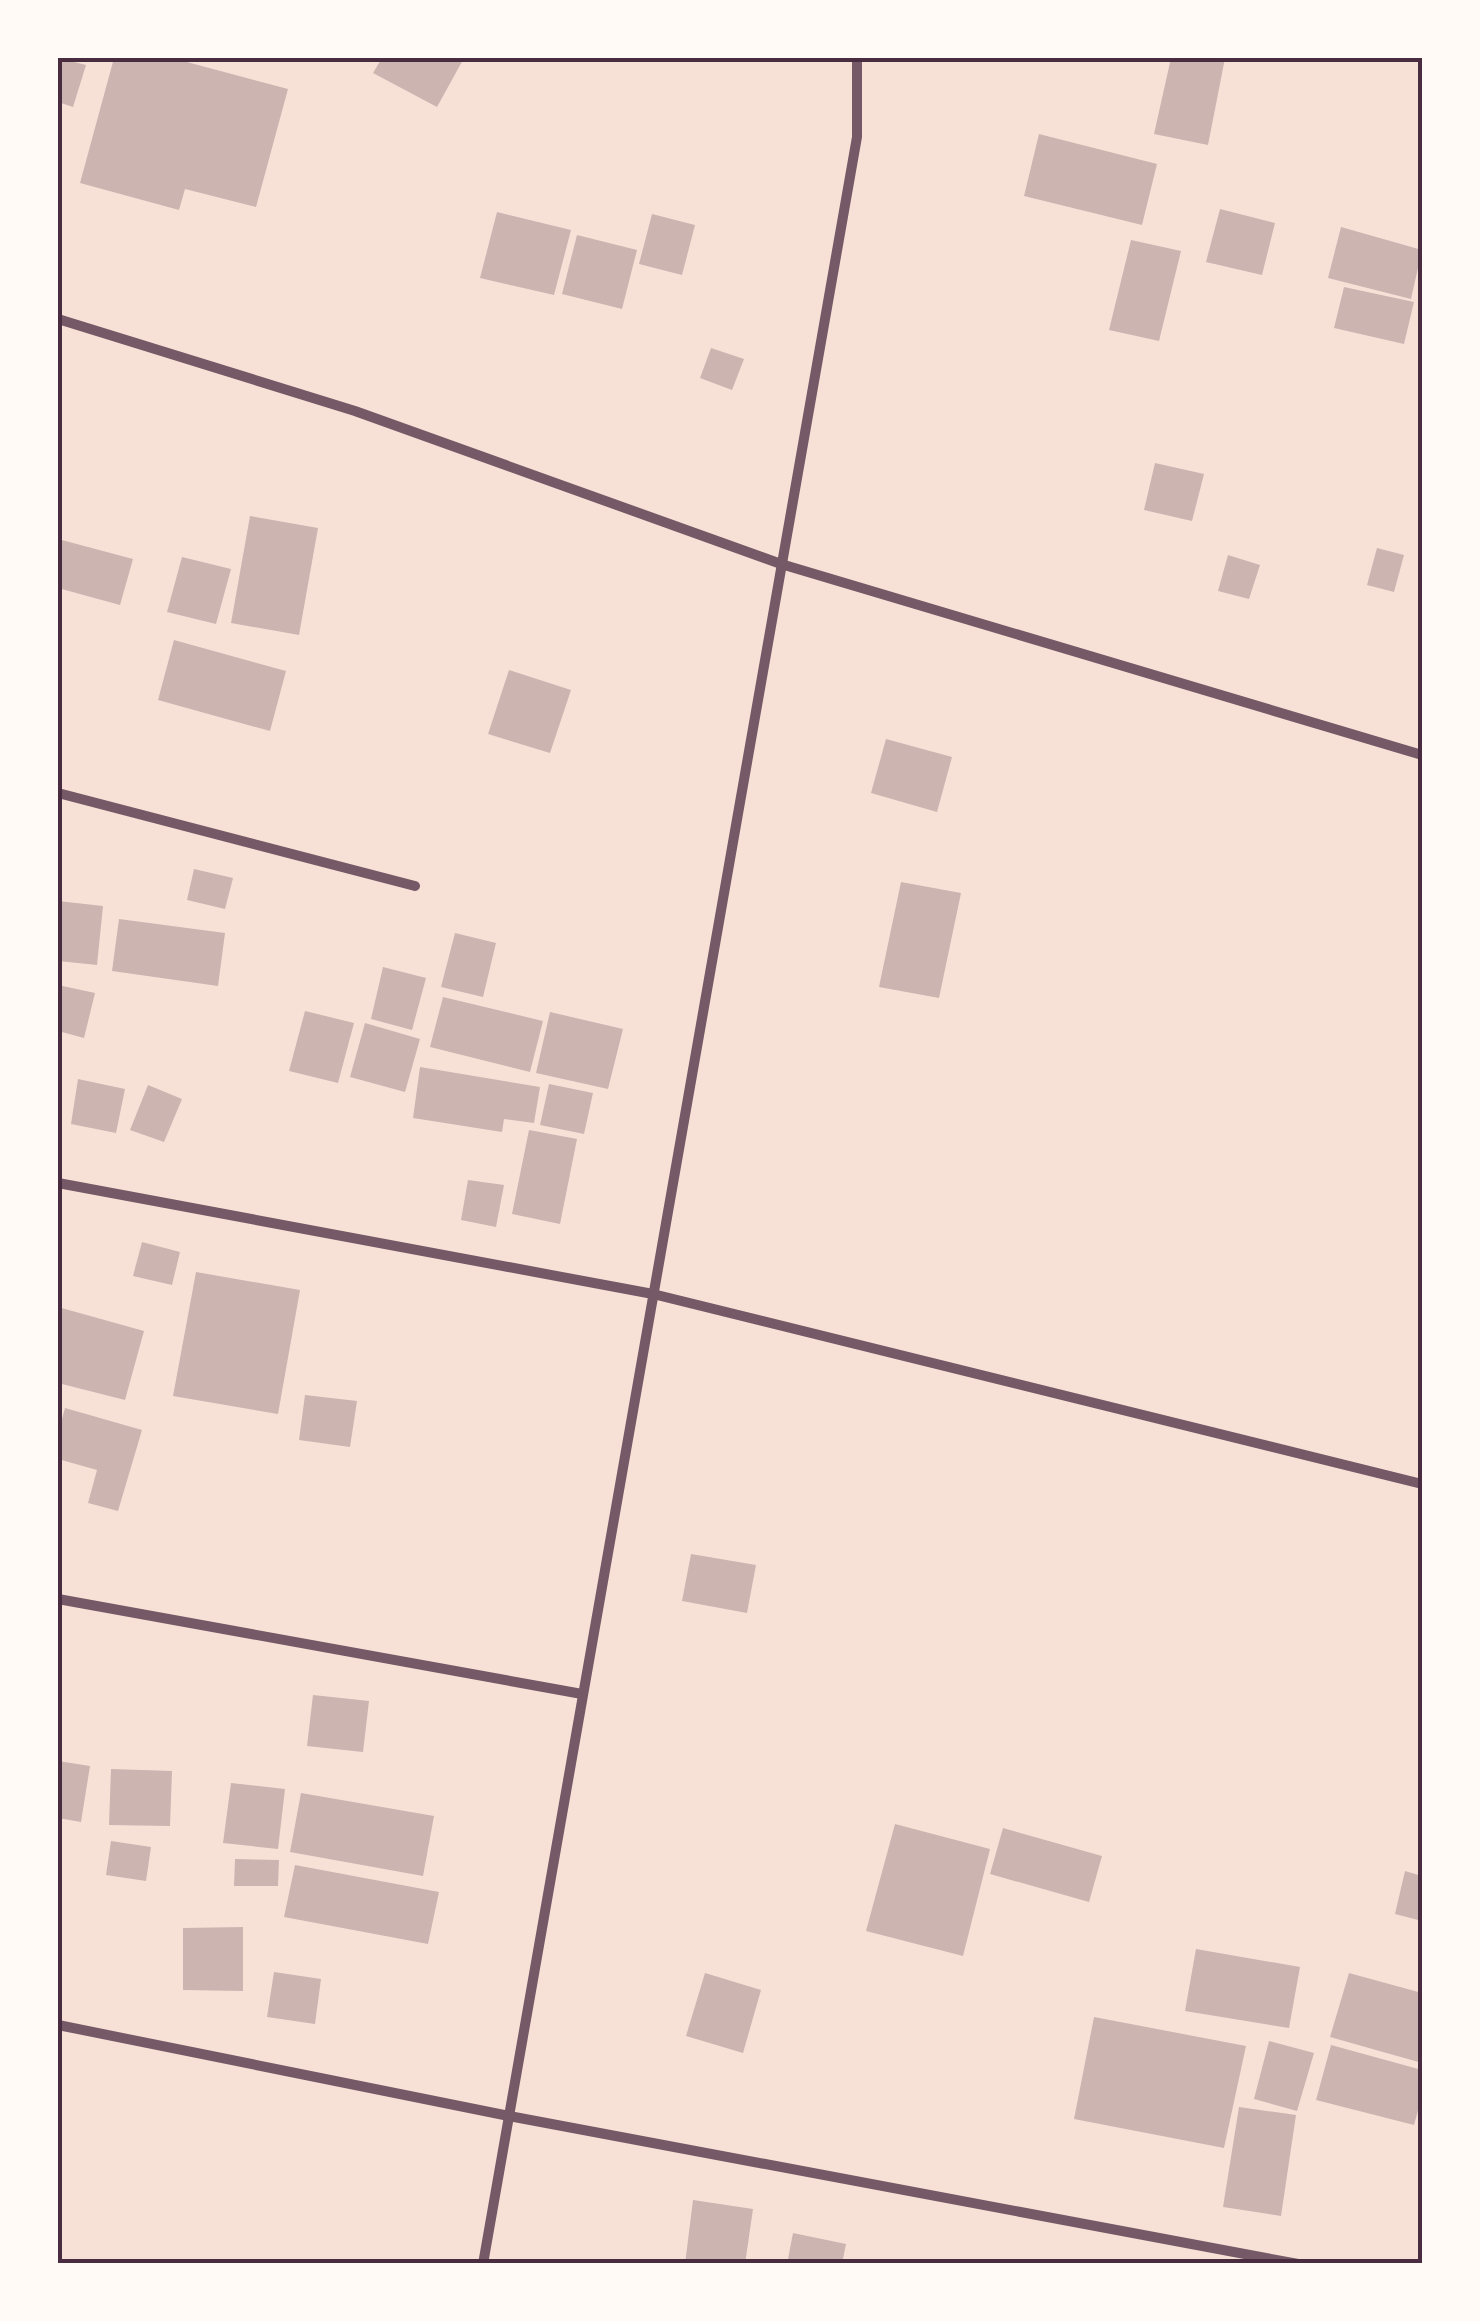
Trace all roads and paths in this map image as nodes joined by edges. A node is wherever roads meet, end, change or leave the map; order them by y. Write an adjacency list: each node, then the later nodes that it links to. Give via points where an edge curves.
1 (857, 58): 3 (street, via 857,137)
2 (58, 319): 3 (street, via 355,412)
3 (781, 564): 4 (street); 8 (street)
4 (1422, 755)
5 (58, 792): 6 (street)
6 (415, 886)
7 (58, 1183): 8 (street)
8 (653, 1294): 9 (street); 11 (street)
9 (1422, 1484)
10 (58, 1599): 11 (street)
11 (582, 1694): 13 (street)
12 (58, 2025): 13 (street)
13 (509, 2116): 14 (street); 15 (street)
14 (483, 2264)
15 (1298, 2264)

